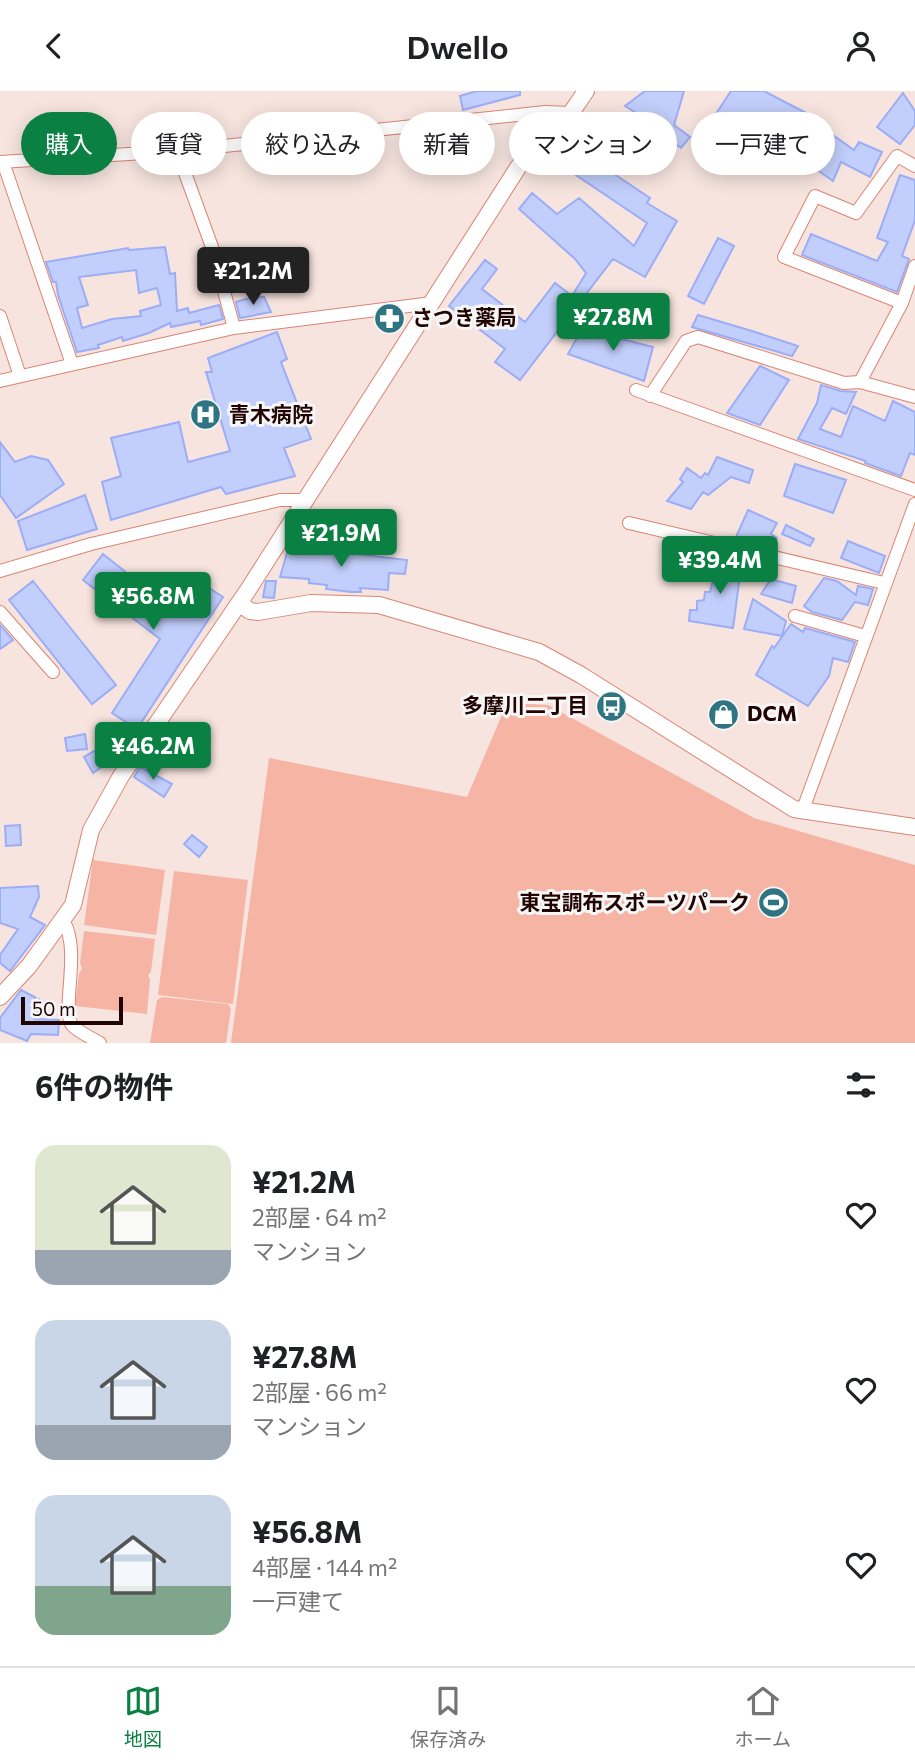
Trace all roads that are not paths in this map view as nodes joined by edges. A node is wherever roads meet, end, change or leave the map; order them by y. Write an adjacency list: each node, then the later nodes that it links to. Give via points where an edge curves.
1 (586, 91): 2 (street)
2 (572, 112)
3 (509, 116): 4 (street)
4 (227, 146)
5 (131, 154): 6 (street)
6 (1, 162): 15 (street)
7 (915, 166): 12 (street, via 897,156 856,213 815,196 784,257)
8 (186, 175): 14 (street)
9 (513, 175): 11 (street)
10 (915, 266): 12 (street)
11 (432, 303): 14 (street); 23 (street)
12 (902, 303): 18 (street)
13 (0, 316): 16 (street)
14 (234, 328): 15 (street)
15 (72, 364): 16 (street)
16 (20, 376): 17 (street)
17 (0, 381)
18 (860, 382): 20 (street, via 844,383 698,337 686,341); 21 (street)
19 (636, 390): 20 (street)
20 (650, 396): 22 (street)
21 (915, 397)
22 (915, 490)
23 (304, 500): 26 (street, via 280,500 91,544); 28 (street)
24 (915, 504): 27 (street)
25 (629, 523): 27 (street)
26 (0, 571)
27 (884, 583): 31 (street)
28 (239, 603): 33 (street, via 258,612 310,603 379,605 539,652); 35 (street, via 173,696 95,821 73,905)
29 (0, 612): 32 (street)
30 (795, 616): 31 (street)
31 (865, 636): 33 (street)
32 (53, 672)
33 (802, 813): 34 (street)
34 (915, 827)
35 (64, 922): 36 (street); 37 (street, via 70,932 73,967 68,1016 72,1025)
36 (0, 997)
37 (100, 1043)

